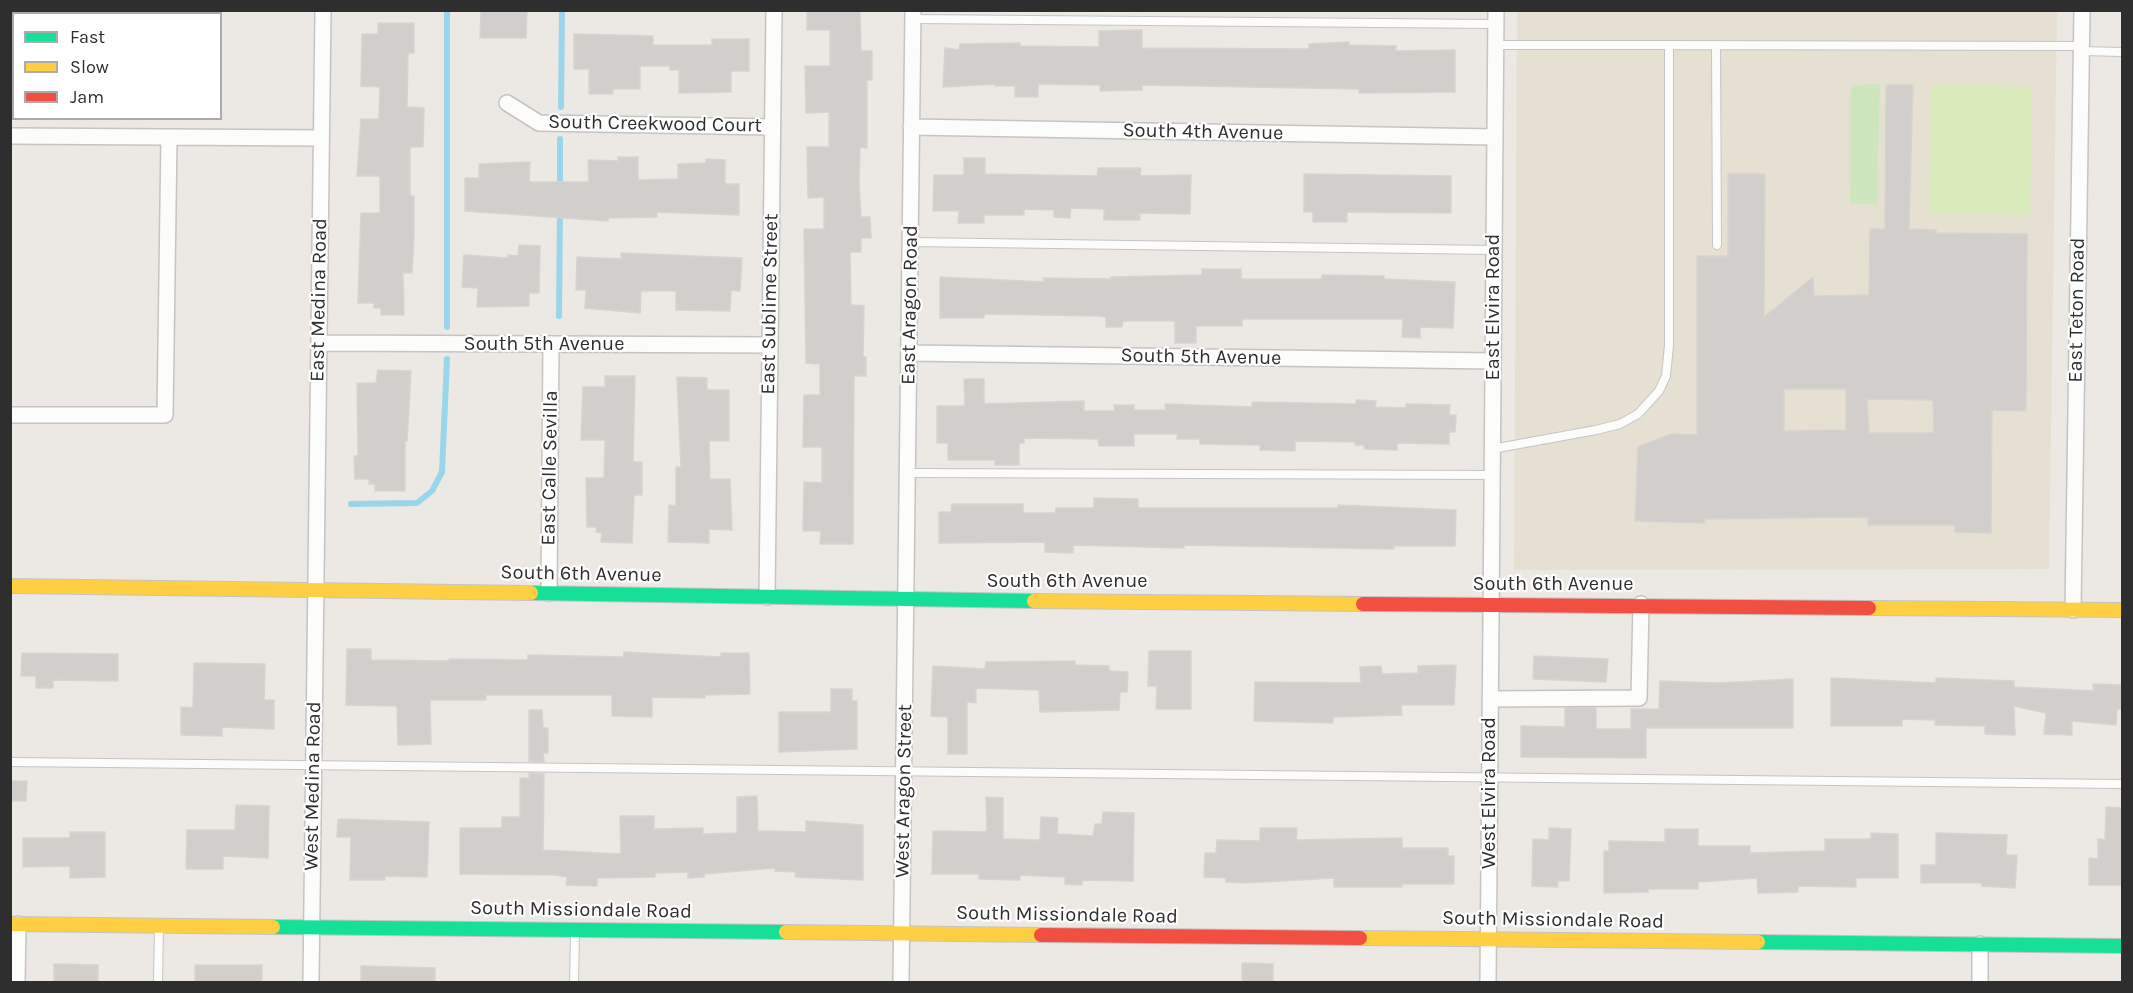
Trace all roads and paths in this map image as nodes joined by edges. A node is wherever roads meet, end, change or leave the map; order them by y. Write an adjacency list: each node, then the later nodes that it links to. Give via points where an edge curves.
1 (323, 10): 17 (street, East Medina Road)
2 (774, 10): 13 (street, East Sublime Street)
3 (2082, 10): 9 (street, East Teton Road)
4 (913, 15): 5 (lane); 12 (street, East Aragon Road)
5 (1496, 17): 6 (street, East Elvira Road)
6 (1496, 45): 7 (lane); 16 (street, East Elvira Road)
7 (1669, 45): 8 (lane); 27 (lane, via 1669,345 1666,375 1659,392 1638,414 1620,424 1564,438)
8 (1716, 45): 9 (lane); 19 (lane)
9 (2082, 49): 10 (lane); 37 (street, East Teton Road)
10 (2122, 51)
11 (507, 103): 13 (street, South Creekwood Court, via 539,123)
12 (911, 126): 16 (street, South 4th Avenue); 18 (street, East Aragon Road)
13 (772, 127): 23 (street, East Sublime Street)
14 (10, 136): 15 (street)
15 (169, 137): 17 (street); 26 (street, via 165,416)
16 (1495, 137): 20 (street, East Elvira Road)
17 (321, 138): 21 (street, East Medina Road)
18 (910, 242): 20 (lane); 24 (street, East Aragon Road)
19 (1717, 245)
20 (1494, 250): 25 (street, East Elvira Road)
21 (318, 343): 22 (street, South 5th Avenue); 31 (street, East Medina Road)
22 (551, 344): 23 (street, South 5th Avenue); 32 (street, East Calle Sevilla)
23 (770, 345): 33 (street, East Sublime Street)
24 (909, 353): 25 (street, South 5th Avenue); 28 (street, East Aragon Road)
25 (1493, 361): 27 (street, East Elvira Road)
26 (10, 415)
27 (1492, 449): 29 (street, East Elvira Road)
28 (908, 473): 29 (lane); 34 (street, East Aragon Road)
29 (1492, 475): 35 (street, East Elvira Road)
30 (10, 586): 31 (street, South 6th Avenue)
31 (315, 589): 32 (street, South 6th Avenue); 41 (street, West Medina Road)
32 (549, 593): 33 (street, South 6th Avenue)
33 (767, 597): 34 (street, South 6th Avenue)
34 (906, 600): 35 (street, South 6th Avenue); 42 (street, West Aragon Street)
35 (1491, 603): 36 (street, South 6th Avenue); 39 (street, West Elvira Road)
36 (1641, 604): 37 (street, South 6th Avenue); 39 (street, via 1639,698)
37 (2073, 610): 38 (street, South 6th Avenue)
38 (2122, 610)
39 (1490, 699): 43 (street, West Elvira Road)
40 (10, 762): 41 (lane)
41 (313, 765): 42 (lane); 47 (street, West Medina Road)
42 (904, 771): 43 (lane); 49 (street, West Aragon Street)
43 (1489, 777): 44 (lane); 50 (street, West Elvira Road)
44 (2122, 784)
45 (14, 924): 46 (street, South Missiondale Road); 53 (street)
46 (159, 926): 47 (street, South Missiondale Road); 54 (lane)
47 (311, 927): 48 (street, South Missiondale Road); 55 (street, West Medina Road)
48 (575, 930): 49 (street, South Missiondale Road); 56 (lane)
49 (902, 933): 50 (street, South Missiondale Road); 57 (street, West Aragon Street)
50 (1488, 939): 51 (street, South Missiondale Road); 58 (street, West Elvira Road)
51 (1980, 944): 52 (street, South Missiondale Road); 59 (street)
52 (2122, 946)
53 (16, 982)
54 (158, 982)
55 (311, 982)
56 (574, 982)
57 (901, 982)
58 (1488, 982)
59 (1980, 982)

